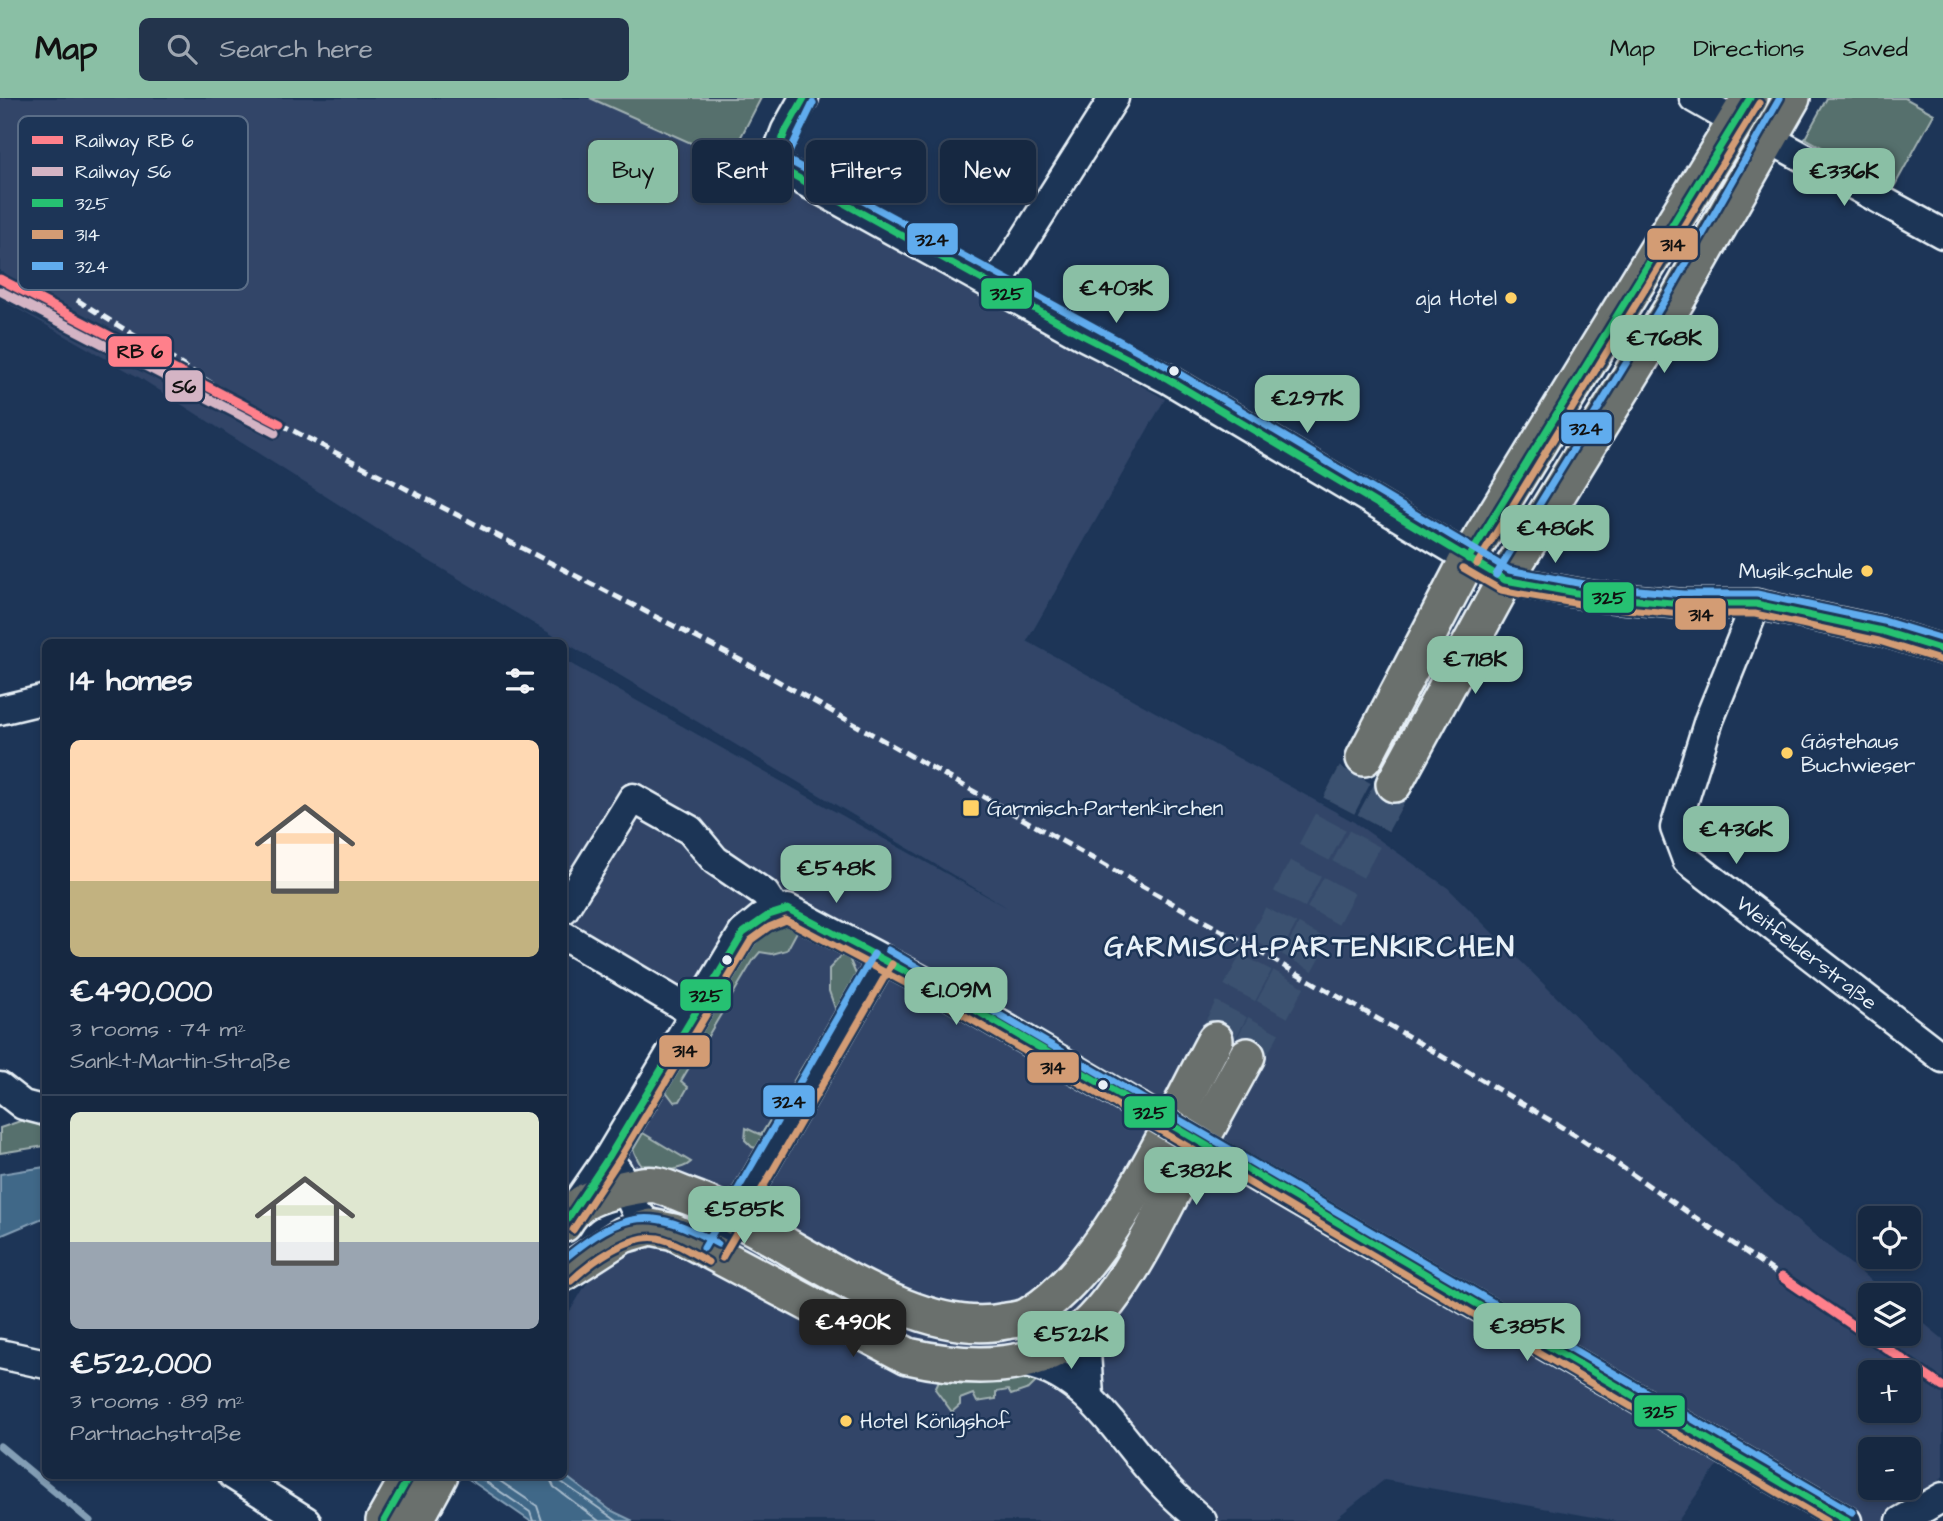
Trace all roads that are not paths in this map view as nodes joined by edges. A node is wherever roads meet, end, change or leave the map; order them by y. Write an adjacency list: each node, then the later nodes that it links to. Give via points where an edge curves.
1 (804, 98): 7 (street)
2 (1114, 98): 10 (street)
3 (1694, 98): 5 (street)
4 (1792, 98): 6 (main road)
5 (1743, 110): 11 (main road)
6 (1769, 138): 9 (street); 12 (main road, via 1677,300)
7 (782, 140)
8 (792, 174): 10 (street)
9 (1943, 234)
10 (995, 286): 11 (street, via 1168,379)
11 (1468, 559): 12 (street); 17 (main road)
12 (1505, 580): 13 (street, via 1593,596 1683,604); 18 (main road)
13 (1756, 604): 14 (street, via 1882,631); 26 (street, Weitfelderstraße, via 1709,720 1675,828 1687,860)
14 (1943, 650)
15 (42, 700): 16 (street)
16 (0, 709)
17 (1364, 758)
18 (1394, 784)
19 (567, 904): 20 (street, via 633,798 690,830 715,860 765,894)
20 (776, 911): 22 (street, via 788,909); 23 (street, via 743,933)
21 (567, 938): 23 (street)
22 (883, 959): 32 (street); 49 (street, bridge)
23 (694, 1013): 29 (street)
24 (1215, 1040): 32 (main road, via 1107,1236 1079,1273 1028,1317 990,1325 940,1321 864,1287)
25 (1247, 1056): 36 (main road, via 1139,1253)
26 (1943, 1058)
27 (3, 1096): 28 (street)
28 (42, 1110)
29 (610, 1155): 30 (street); 31 (street)
30 (625, 1188): 31 (main road, via 598,1195); 32 (main road, via 655,1185); 33 (street, via 636,1211)
31 (569, 1215)
32 (734, 1215): 34 (street)
33 (637, 1231): 34 (main road, via 674,1233); 35 (main road)
34 (713, 1253): 38 (main road, via 908,1356 939,1363)
35 (567, 1271)
36 (1091, 1321): 38 (main road, via 1049,1352); 40 (street, via 1086,1353)
37 (0, 1354): 39 (street)
38 (1018, 1362): 40 (street, via 1034,1363 1058,1374)
39 (42, 1363)
40 (1089, 1396): 48 (street, via 1159,1480)
41 (239, 1479): 45 (street)
42 (408, 1479): 46 (main road)
43 (438, 1479): 47 (main road)
44 (1943, 1497): 50 (street)
45 (306, 1521)
46 (384, 1521)
47 (415, 1521)
48 (1202, 1521)
49 (1847, 1521)
50 (1901, 1521)

